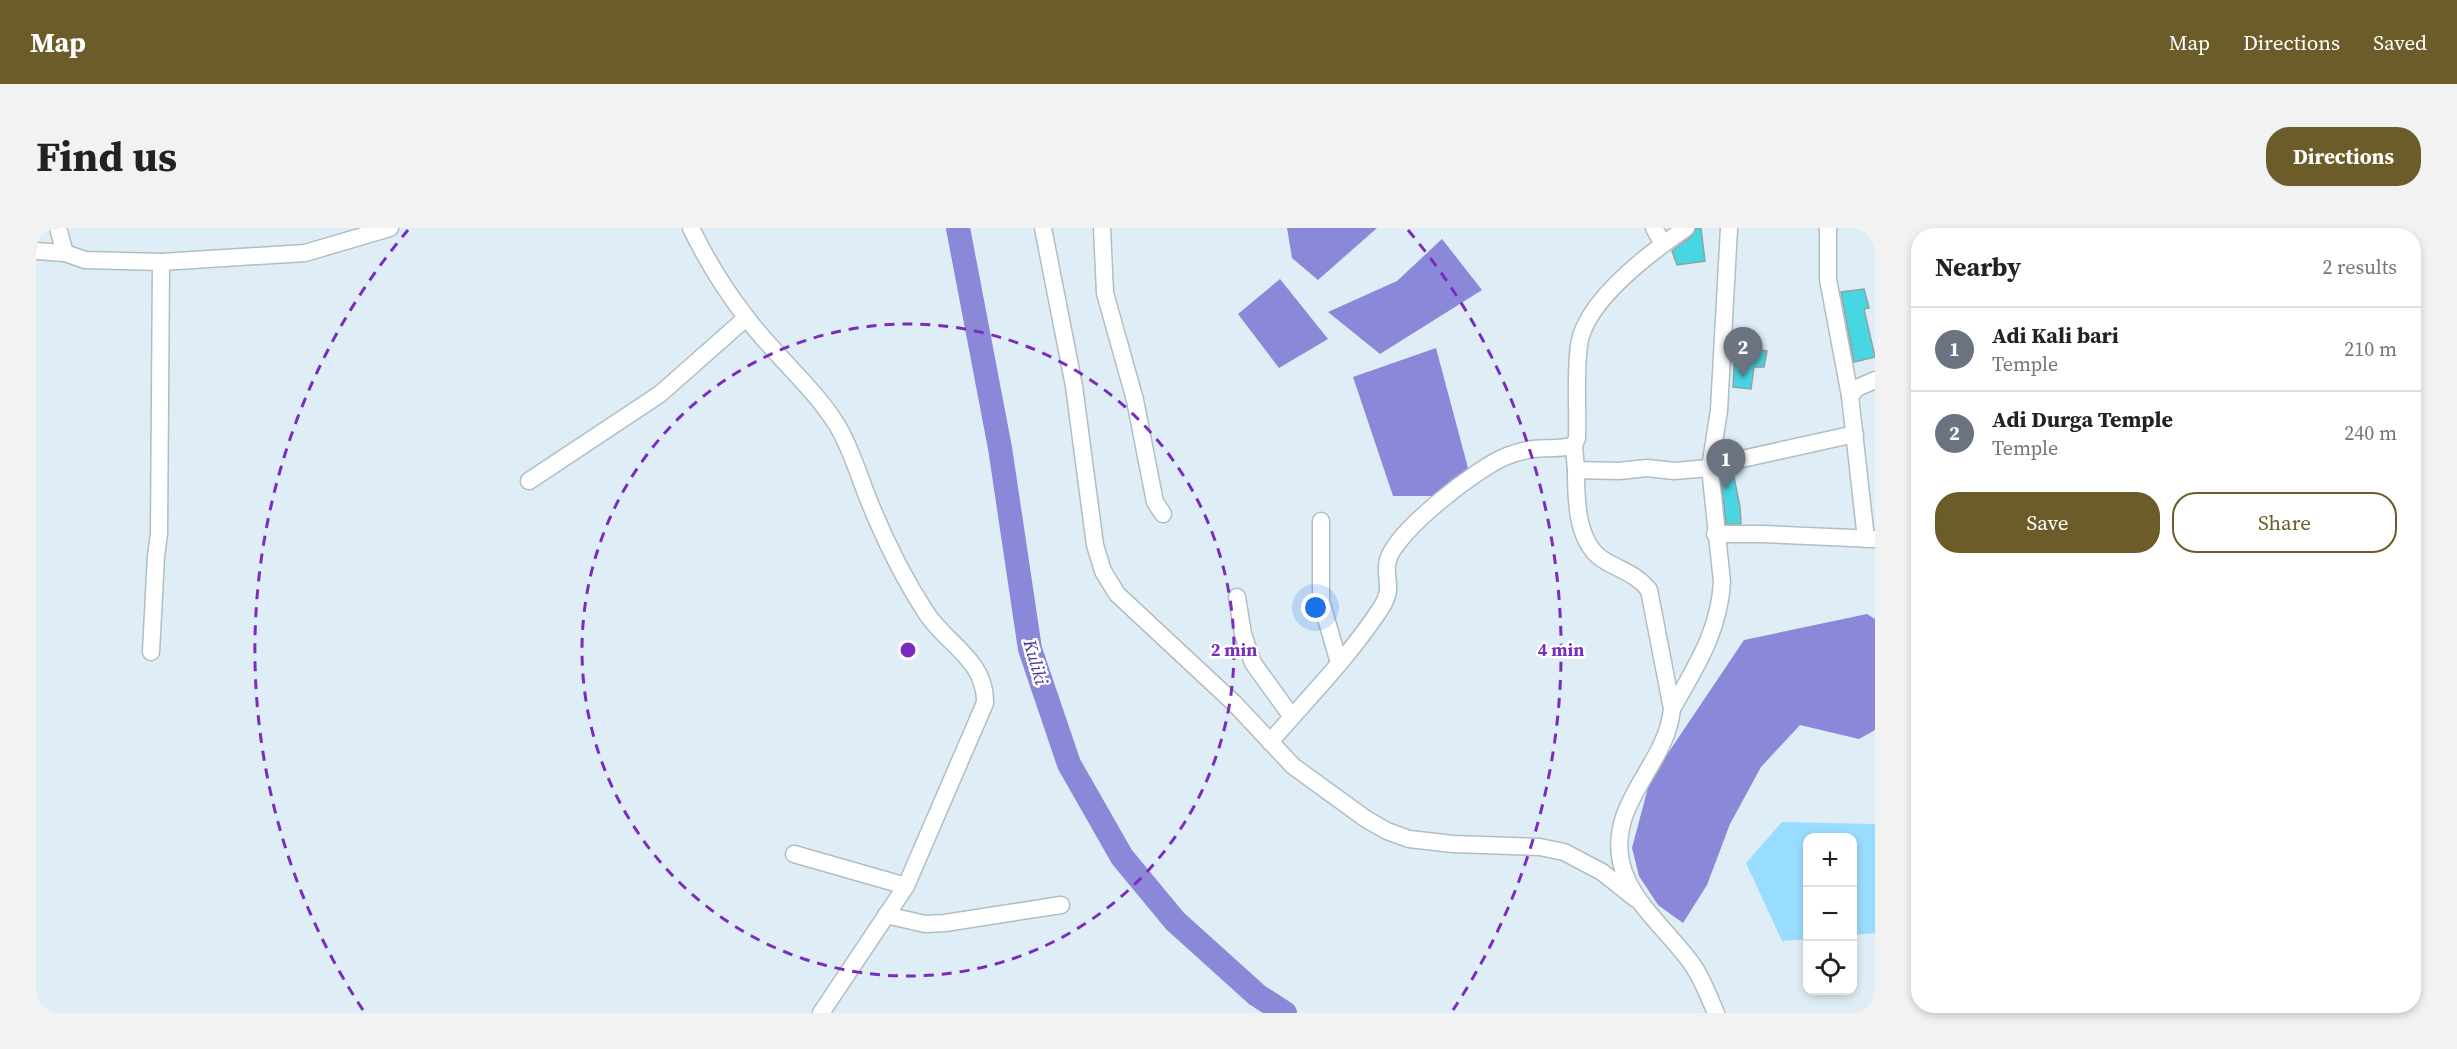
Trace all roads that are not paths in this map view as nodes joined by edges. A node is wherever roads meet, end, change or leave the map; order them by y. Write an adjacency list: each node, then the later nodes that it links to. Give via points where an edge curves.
1 (58, 228): 12 (street)
2 (390, 228): 13 (street, via 305,253)
3 (691, 228): 14 (street)
4 (1043, 228): 31 (street, via 1074,386 1095,545 1103,571 1117,594 1234,703)
5 (1102, 228): 22 (street, via 1105,293 1135,400 1155,502)
6 (1654, 228): 10 (street)
7 (1686, 228): 10 (street)
8 (1730, 228): 19 (street, via 1719,410)
9 (1828, 228): 16 (street, via 1828,279)
10 (1663, 244): 18 (street, via 1646,255 1587,319 1579,344)
11 (36, 252): 12 (street)
12 (65, 253): 13 (street, via 85,260)
13 (161, 262): 27 (street, via 159,534)
14 (746, 318): 21 (street, via 660,394); 33 (street, via 827,410 912,589 930,620 964,653 986,689 985,703)
15 (1875, 380): 16 (street)
16 (1850, 396): 17 (street)
17 (1855, 434): 19 (street); 25 (street)
18 (1574, 445): 20 (street); 28 (street, via 1507,456 1469,479 1412,526 1388,560 1385,603)
19 (1710, 468): 20 (street); 24 (street)
20 (1576, 470): 29 (street, via 1578,515 1591,548 1599,557 1640,579 1649,590)
21 (529, 481)
22 (1163, 514)
23 (1322, 521): 28 (street, via 1321,601)
24 (1716, 534): 25 (street); 29 (street, via 1722,582 1718,617)
25 (1870, 539)
26 (1237, 597): 30 (street, via 1253,663)
27 (151, 652)
28 (1339, 663): 30 (street)
29 (1672, 709): 34 (street, via 1671,727 1631,799 1619,836 1621,864)
30 (1292, 717): 31 (street)
31 (1270, 742): 34 (street, via 1316,785 1387,831 1409,839 1564,852 1602,872)
32 (794, 855): 33 (street)
33 (906, 886): 36 (street)
34 (1636, 899): 38 (street, via 1691,962)
35 (1060, 905): 36 (street, via 926,924)
36 (886, 915): 37 (street)
37 (820, 1013)
38 (1716, 1013)

